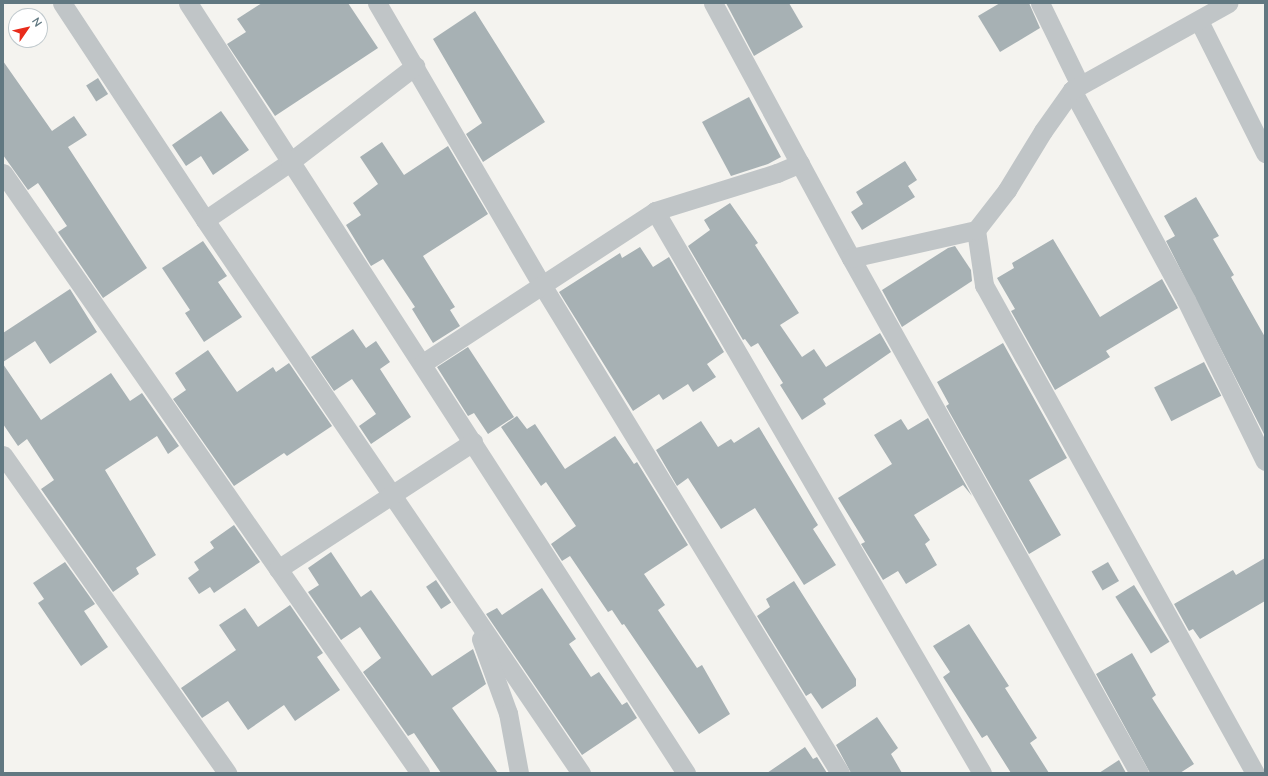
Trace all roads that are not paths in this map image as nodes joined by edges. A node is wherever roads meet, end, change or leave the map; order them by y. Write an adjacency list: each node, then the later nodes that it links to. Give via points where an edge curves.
1 (62, 3): 15 (street)
2 (188, 3): 11 (street)
3 (377, 3): 8 (street)
4 (713, 3): 12 (street)
5 (1040, 3): 9 (street)
6 (1228, 3): 7 (street)
7 (1199, 21): 9 (street); 10 (street)
8 (415, 66): 11 (street); 18 (street)
9 (1076, 88): 16 (street, via 1043,131 1007,190); 22 (street, via 1186,300)
10 (1265, 153)
11 (290, 162): 15 (street); 19 (street)
12 (800, 163): 14 (street, via 777,173); 17 (street)
13 (3, 173): 24 (street)
14 (655, 210): 18 (street); 32 (street)
15 (206, 220): 23 (street)
16 (976, 230): 17 (street); 34 (street, via 984,285)
17 (851, 258): 33 (street)
18 (542, 285): 19 (street); 31 (street)
19 (423, 363): 20 (street)
20 (473, 442): 23 (street); 30 (street)
21 (3, 455): 26 (street)
22 (1265, 461)
23 (393, 494): 24 (street); 25 (street)
24 (278, 569): 27 (street)
25 (472, 613): 28 (street, via 508,713); 29 (street)
26 (226, 773)
27 (420, 773)
28 (519, 773)
29 (582, 773)
30 (686, 773)
31 (840, 773)
32 (982, 773)
33 (1138, 773)
34 (1255, 773)

